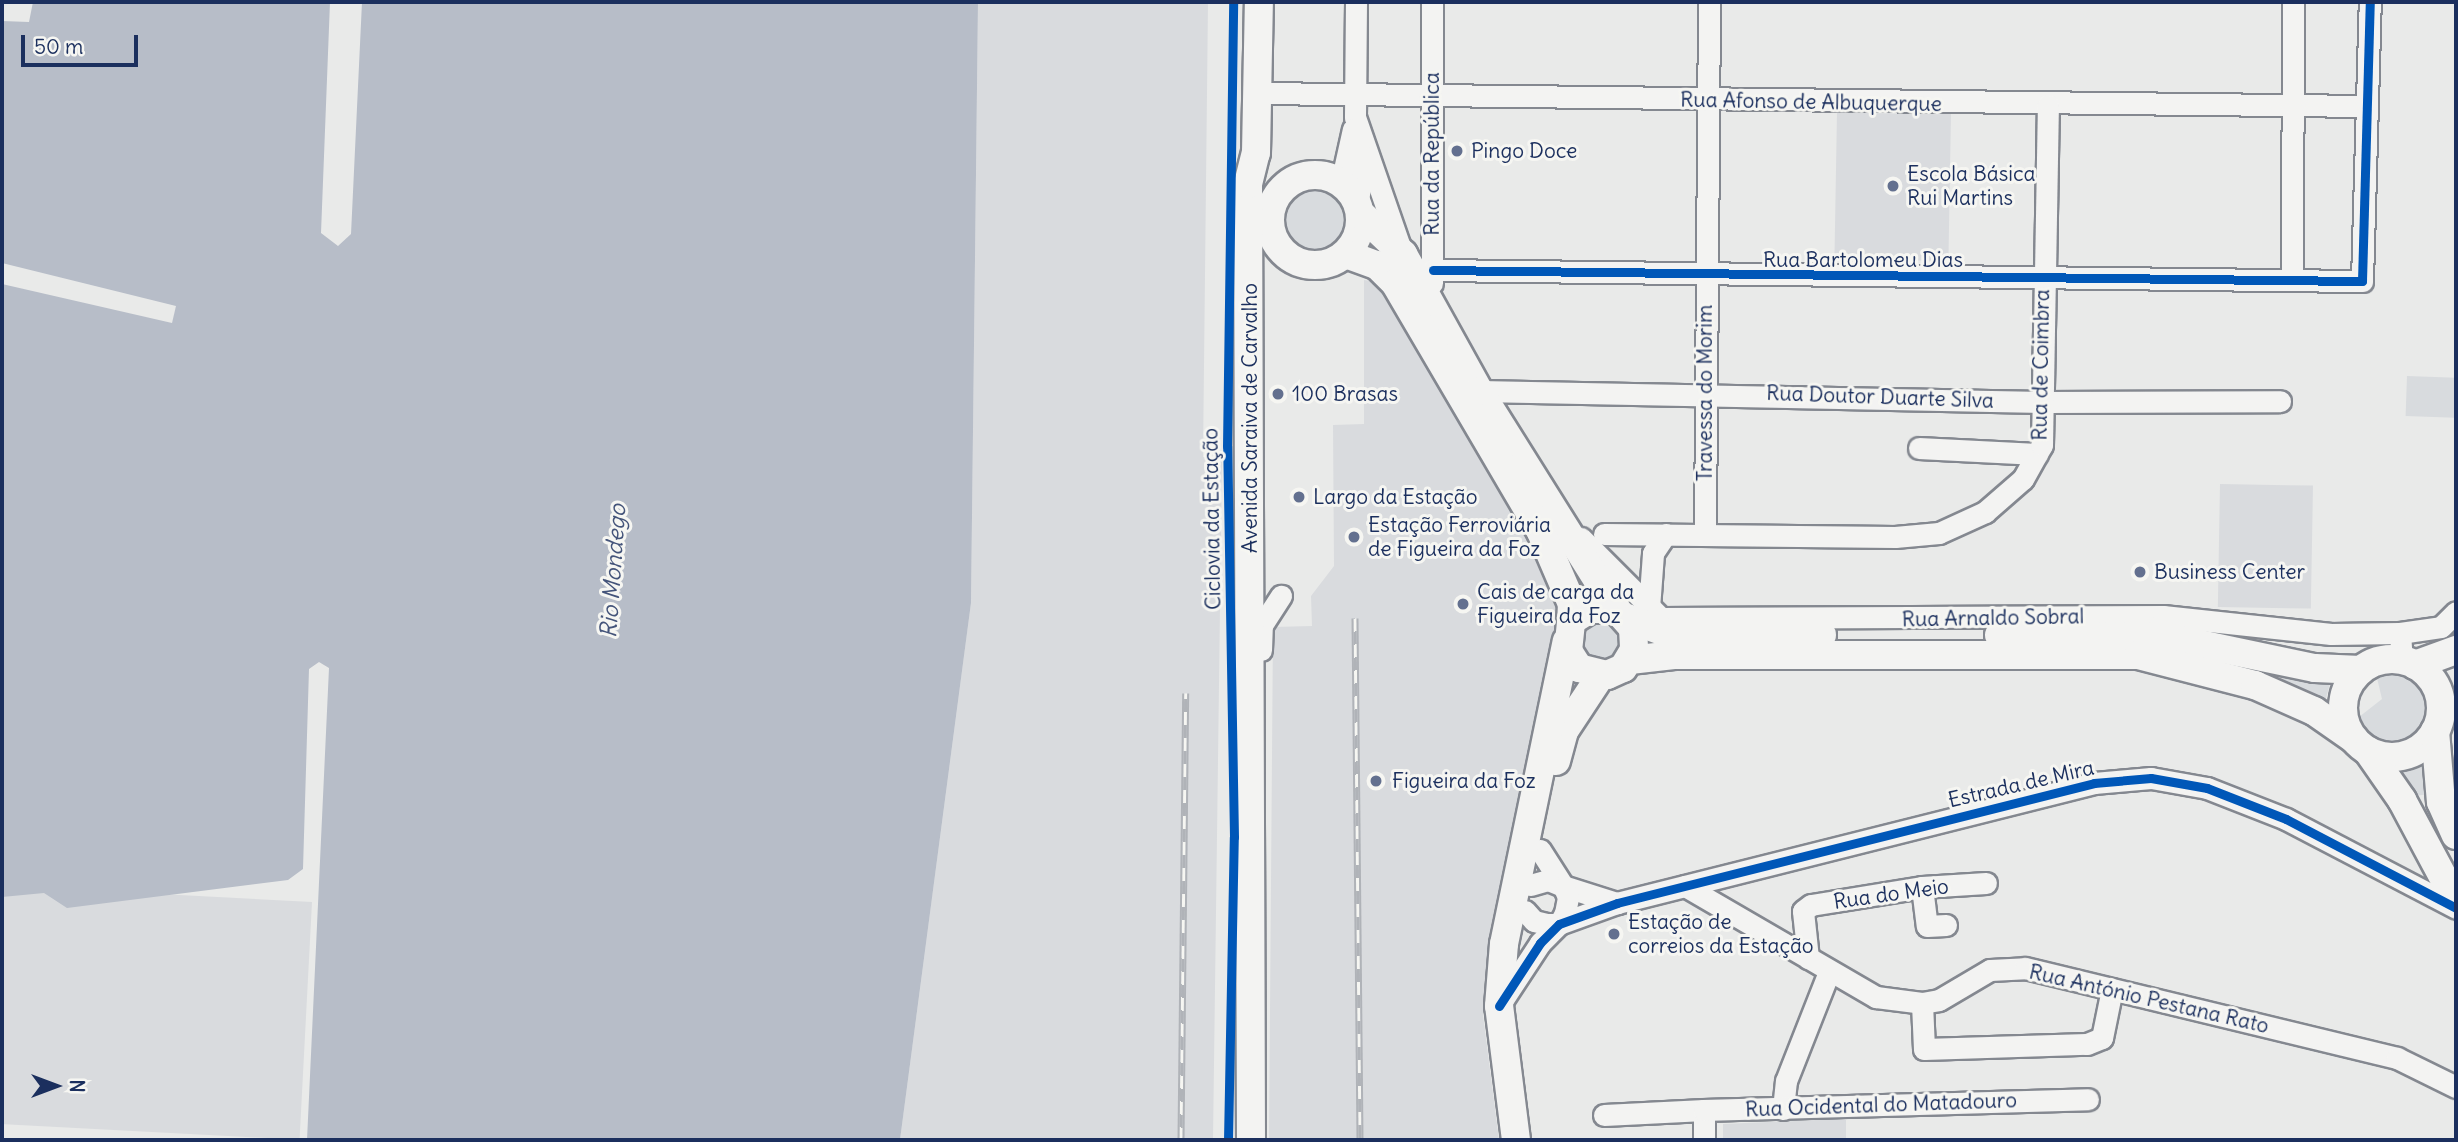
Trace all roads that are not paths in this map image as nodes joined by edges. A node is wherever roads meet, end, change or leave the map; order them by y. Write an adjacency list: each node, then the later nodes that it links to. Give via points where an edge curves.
1 (1259, 2): 7 (main road, Avenida Saraiva de Carvalho)
2 (1356, 2): 11 (street)
3 (1432, 2): 8 (street, Rua da República)
4 (1709, 2): 9 (street, Travessa do Morim)
5 (2293, 2): 12 (street)
6 (2370, 2): 13 (street)
7 (1257, 93): 11 (street, Rua Afonso de Albuquerque); 14 (main road, Avenida Saraiva de Carvalho)
8 (1431, 97): 9 (street, Rua Afonso de Albuquerque); 11 (street, Rua Afonso de Albuquerque); 22 (street, Rua da República)
9 (1709, 101): 10 (street, Rua Afonso de Albuquerque); 23 (street, Travessa do Morim)
10 (2048, 105): 12 (street, Rua Afonso de Albuquerque); 24 (street, Rua de Coimbra)
11 (1355, 106): 15 (street); 17 (street, via 1349,164)
12 (2293, 106): 13 (street, Rua Afonso de Albuquerque); 25 (street)
13 (2366, 106): 25 (street, Rua Bartolomeu Dias, via 2362,281)
14 (1255, 153): 16 (main road, via 1259,168); 18 (main road, via 1255,181); 26 (main road, Avenida Saraiva de Carvalho, via 1248,184)
15 (1366, 157): 17 (street); 20 (street)
16 (1288, 183): 17 (main road, via 1311,178); 18 (main road, via 1278,193)
17 (1353, 199): 19 (main road, via 1358,236); 20 (main road)
18 (1269, 223): 21 (main road, via 1275,244); 26 (main road)
19 (1346, 254): 21 (main road, via 1320,262); 40 (main road, via 1377,265 1395,283 1541,532 1568,593)
20 (1403, 254): 27 (main road)
21 (1293, 258): 26 (main road, via 1271,269)
22 (1433, 270): 23 (street, Rua Bartolomeu Dias); 27 (street, Rua da República)
23 (1705, 276): 24 (street, Rua Bartolomeu Dias); 29 (street, Travessa do Morim)
24 (2043, 279): 25 (street, Rua Bartolomeu Dias); 31 (street, Rua de Coimbra)
25 (2292, 280)
26 (1250, 292): 50 (main road, Avenida Saraiva de Carvalho)
27 (1432, 307): 28 (main road)
28 (1479, 391): 29 (street, Rua Doutor Duarte Silva); 38 (main road, via 1560,521)
29 (1703, 393): 31 (street, Rua Doutor Duarte Silva); 34 (street, Travessa do Morim)
30 (2280, 401): 31 (street, Rua Doutor Duarte Silva)
31 (2044, 402): 33 (street, Rua de Coimbra, via 2042,445)
32 (1919, 448): 33 (street)
33 (2037, 454): 34 (street, Rua de Coimbra, via 2023,480 1984,512 1939,533 1895,537)
34 (1705, 533): 36 (street, Rua de Coimbra)
35 (1604, 534): 36 (street, Rua de Coimbra)
36 (1666, 534): 38 (street, via 1653,553)
37 (1281, 596): 50 (street, via 1262,625 1258,801)
38 (1630, 612): 40 (main road, via 1590,608); 42 (street, Rua Arnaldo Sobral, via 1661,618 2213,619 2331,634); 43 (main road, via 1635,639); 44 (main road, via 1673,635 2099,633 2166,637 2315,667)
39 (2456, 612): 42 (street, Rua Arnaldo Sobral)
40 (1569, 631): 45 (main road, via 1579,668); 56 (main road)
41 (2456, 650): 42 (main road)
42 (2406, 653): 44 (main road); 47 (main road, via 2435,685)
43 (1630, 660): 45 (main road, via 1616,673); 48 (main road, via 1729,655 2138,655 2255,685 2314,711)
44 (2361, 670): 48 (main road, via 2347,688 2343,711)
45 (1601, 675): 51 (main road, via 1564,731)
46 (2456, 685): 47 (main road)
47 (2437, 722): 48 (main road, via 2425,744 2405,755 2383,756); 49 (main road, via 2441,802)
48 (2361, 745): 57 (main road, via 2402,800)
49 (2456, 835)
50 (1249, 836): 72 (main road); 73 (main road)
51 (1540, 850): 53 (street); 56 (main road)
52 (1986, 883): 55 (street, Rua do Meio)
53 (1563, 886): 56 (street, via 1548,880); 58 (street); 60 (street, via 1568,897)
54 (1685, 886): 58 (street, Estrada de Mira); 59 (street, Estrada de Mira, via 2094,783 2151,778 2207,788 2286,819); 62 (street, Rua António Pestana Rato)
55 (1922, 887): 61 (street, via 1927,926); 62 (street, Rua do Meio, via 1805,908)
56 (1524, 896): 60 (street, via 1539,923); 66 (main road)
57 (2456, 901)
58 (1617, 903): 60 (street, Estrada de Mira)
59 (2456, 908)
60 (1559, 923): 66 (street, via 1540,943)
61 (1946, 925)
62 (1808, 958): 63 (street, Rua António Pestana Rato)
63 (1829, 972): 65 (street, Rua António Pestana Rato, via 1876,997); 69 (street, via 1786,1081)
64 (2112, 989): 65 (street, Rua António Pestana Rato, via 2025,968 1990,970 1939,1000); 65 (street, via 2102,1038 2087,1044 1924,1049); 67 (street, Rua António Pestana Rato, via 2397,1058)
65 (1922, 1003)
66 (1499, 1006): 74 (main road)
67 (2456, 1087)
68 (2088, 1099): 69 (street, Rua Ocidental do Matadouro)
69 (1783, 1109): 70 (street, Rua Ocidental do Matadouro)
70 (1704, 1110): 71 (street, Rua Ocidental do Matadouro); 75 (street)
71 (1604, 1115)
72 (1238, 1140)
73 (1251, 1140)
74 (1516, 1140)
75 (1704, 1140)

